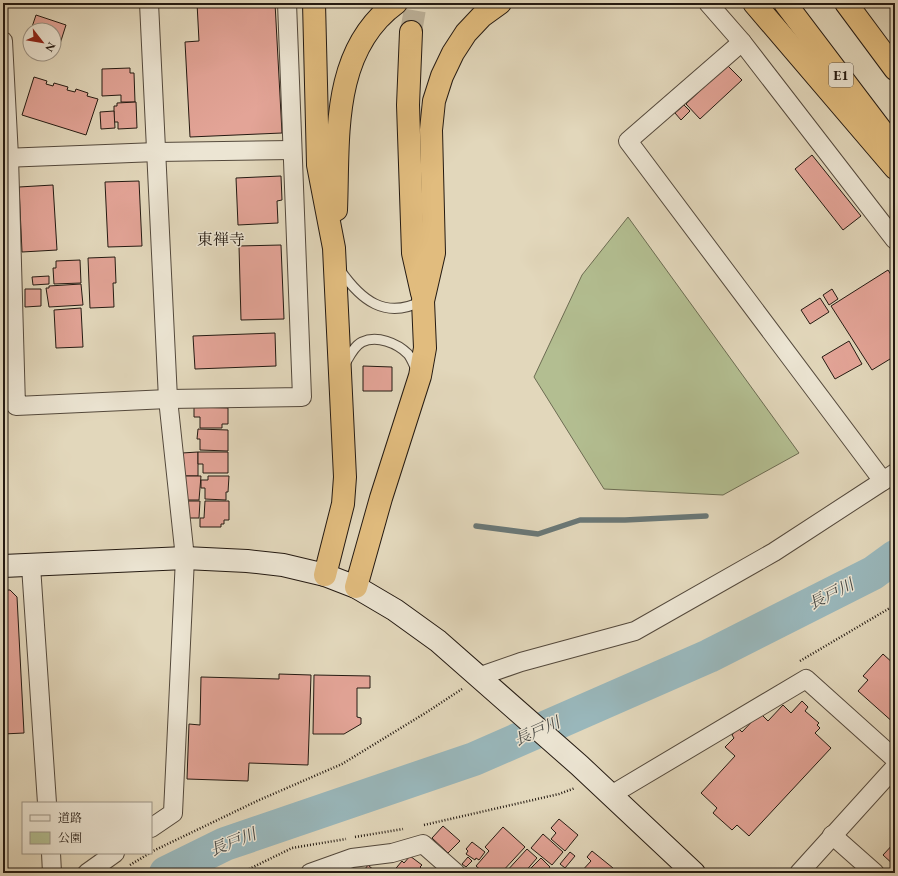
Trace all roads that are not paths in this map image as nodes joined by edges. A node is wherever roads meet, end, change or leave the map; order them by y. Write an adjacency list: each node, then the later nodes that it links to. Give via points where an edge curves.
1 (149, 3): 16 (street)
2 (287, 3): 15 (street)
3 (314, 3): 20 (highway, via 318,165)
4 (396, 3): 20 (highway, via 372,26 356,50 345,78 340,110)
5 (500, 3): 21 (highway, via 482,16 466,33 442,76 434,102 431,130 434,253)
6 (708, 3): 12 (street)
7 (754, 3): 18 (highway)
8 (785, 3): 14 (highway, E1)
9 (846, 3): 13 (highway)
10 (411, 32): 21 (highway, via 408,105 413,253)
11 (3, 41): 17 (street)
12 (742, 42): 19 (street); 25 (street, via 628,141)
13 (895, 68)
14 (895, 149)
15 (292, 150): 16 (street); 24 (street, via 302,397)
16 (157, 152): 17 (street); 24 (street)
17 (6, 158): 24 (street, via 16,406)
18 (895, 168)
19 (895, 240)
20 (334, 255): 21 (lane, via 352,286 374,304 398,309 411,307); 22 (highway)
21 (423, 301): 23 (highway, via 425,348)
22 (339, 374): 23 (lane, via 351,353 362,343 374,339 386,341 408,355); 29 (highway, via 345,477 343,504)
23 (420, 376): 30 (highway)
24 (168, 399): 26 (street)
25 (889, 477): 31 (street, via 774,552 635,631 521,662)
26 (185, 558): 28 (street); 29 (street, via 283,565); 36 (street, via 173,812)
27 (3, 566): 28 (street)
28 (31, 566): 35 (street)
29 (325, 575): 30 (street)
30 (356, 587): 31 (street, via 438,641)
31 (478, 677): 34 (street)
32 (895, 759): 34 (street, via 806,679)
33 (895, 767): 37 (street)
34 (610, 795): 44 (street)
35 (47, 802)
36 (152, 827)
37 (832, 835): 45 (street); 46 (street)
38 (51, 854): 41 (street)
39 (114, 854): 42 (street)
40 (446, 870): 43 (street, via 423,844 392,853 352,858)
41 (52, 873)
42 (87, 873)
43 (310, 873)
44 (694, 873)
45 (799, 873)
46 (875, 873)

